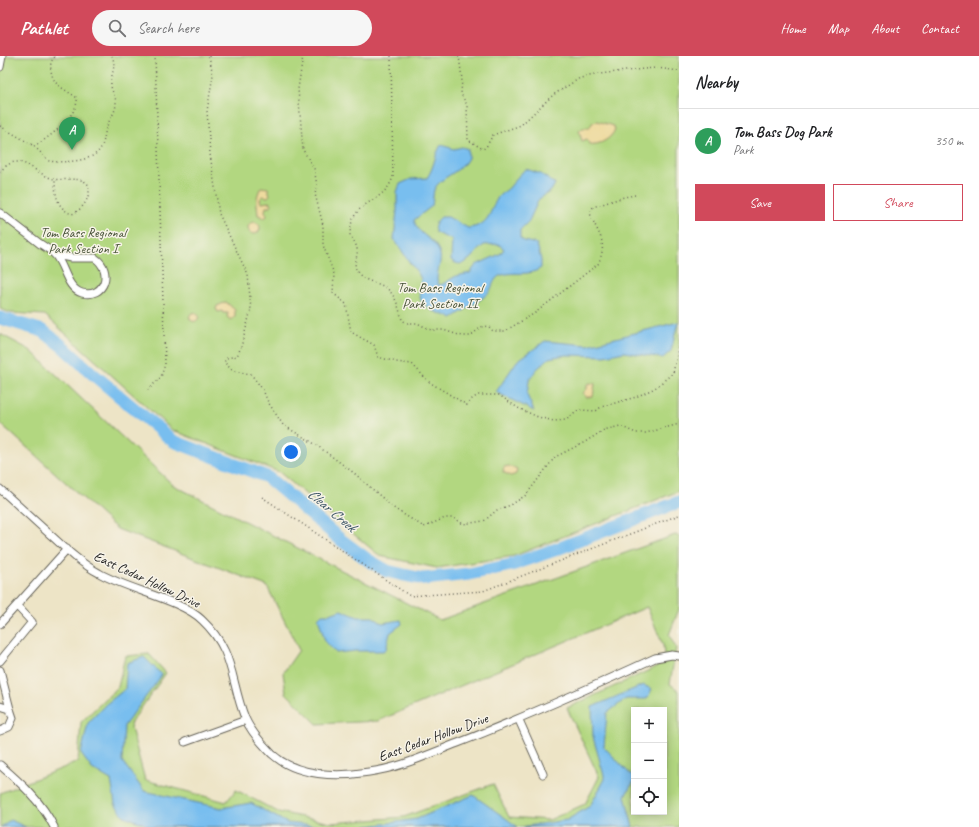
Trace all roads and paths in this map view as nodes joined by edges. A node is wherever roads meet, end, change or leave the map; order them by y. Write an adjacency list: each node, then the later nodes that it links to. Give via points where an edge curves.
1 (2, 56): 9 (street)
2 (56, 56): 12 (path, via 50,65 53,79 61,89 77,98 76,107 53,133)
3 (112, 56): 12 (path, via 115,67 111,85 116,107 98,153 78,160 56,162 44,158)
4 (155, 56): 19 (path, via 165,364 162,377)
5 (209, 56): 20 (path, via 213,75 207,111 218,214 248,275 251,310 237,356 227,358 224,362 233,371 251,374 283,425 314,444 354,473 395,509 424,527 445,518 454,518 463,524 484,520 497,510 512,505 526,495 555,457 604,430 620,426 636,433 646,433)
6 (303, 56): 18 (path, via 298,89 303,150 314,168 323,246 334,274 333,293 346,304 351,332 374,345 378,357 412,364 429,382 467,405 478,395 499,395 518,408 554,421 566,420 579,410 596,411 655,388 673,373)
7 (392, 56): 15 (path, via 393,177 390,187 382,195 363,205 354,217 350,236 357,244 355,266 359,274 389,291 398,306 402,320 407,324 417,324 431,330 443,330 462,336 470,336 483,326 493,331 505,331 535,313 598,264 602,256 603,238 590,213 593,207)
8 (459, 56): 10 (path, via 462,74 461,94 467,105 468,140 483,149 493,135 521,125 553,95 580,78 644,68)
9 (0, 67)
10 (679, 71)
11 (0, 126): 12 (path)
12 (34, 146)
13 (0, 172): 14 (path, via 4,167 18,161)
14 (55, 180): 14 (path, via 74,178 82,180 87,186 87,199 78,212 72,214 62,208 55,193)
15 (635, 196)
16 (0, 213): 17 (street)
17 (56, 255): 17 (street, via 70,283 77,290 87,294 99,290 106,273 104,266 95,258)
18 (679, 345)
19 (148, 390)
20 (679, 424)
21 (0, 489): 24 (street, East Cedar Hollow Drive)
22 (262, 497): 23 (path, via 410,596 483,591)
23 (679, 515)
24 (66, 549): 25 (street); 32 (street, East Cedar Hollow Drive, via 98,573 169,602 200,618 220,640 228,656)
25 (16, 606): 26 (street); 28 (street, via 32,622)
26 (1, 621)
27 (679, 656): 33 (street, East Cedar Hollow Drive, via 656,658)
28 (0, 661)
29 (0, 670): 31 (street)
30 (0, 706): 31 (street)
31 (10, 709): 34 (street, via 13,718 9,727)
32 (246, 720): 33 (street, East Cedar Hollow Drive, via 253,732 285,763 314,772 332,774 391,768); 35 (street)
33 (519, 720): 37 (street)
34 (0, 731)
35 (185, 742)
36 (0, 765): 38 (street, via 32,794 46,811)
37 (543, 774)
38 (54, 827)

